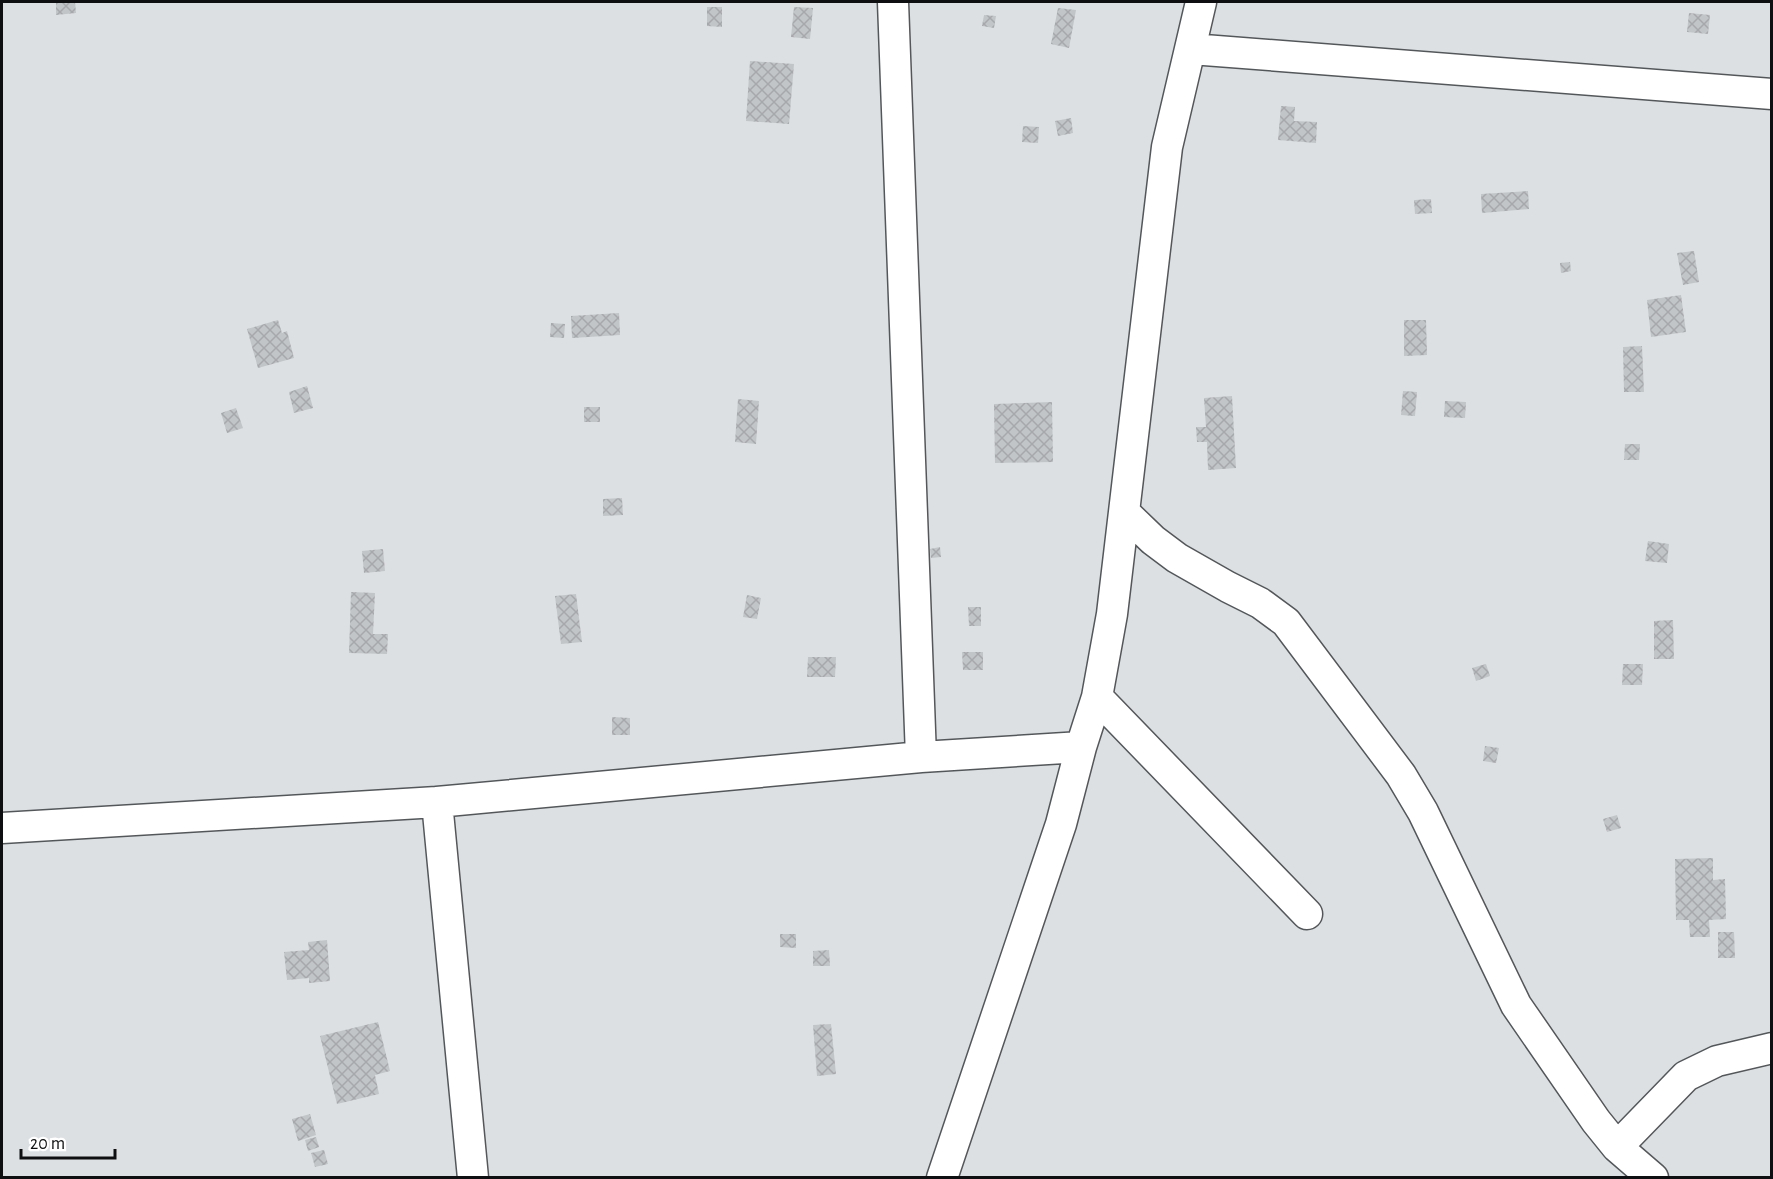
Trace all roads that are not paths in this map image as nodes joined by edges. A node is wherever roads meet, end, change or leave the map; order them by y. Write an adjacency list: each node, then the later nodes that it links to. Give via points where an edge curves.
1 (893, 2): 8 (street)
2 (1202, 2): 3 (street)
3 (1191, 49): 4 (street); 5 (street, via 1167,147)
4 (1772, 94)
5 (1125, 513): 6 (street); 13 (street, via 1177,558 1260,603 1286,622 1401,775 1423,812 1516,1005)
6 (1098, 697): 7 (street); 11 (street)
7 (1081, 747): 8 (street); 15 (street, via 1061,824)
8 (921, 757): 9 (street)
9 (437, 802): 10 (street); 14 (street)
10 (2, 828)
11 (1307, 914)
12 (1772, 1048): 13 (street, via 1717,1061 1686,1076)
13 (1617, 1146): 16 (street)
14 (473, 1178)
15 (942, 1178)
16 (1653, 1178)

